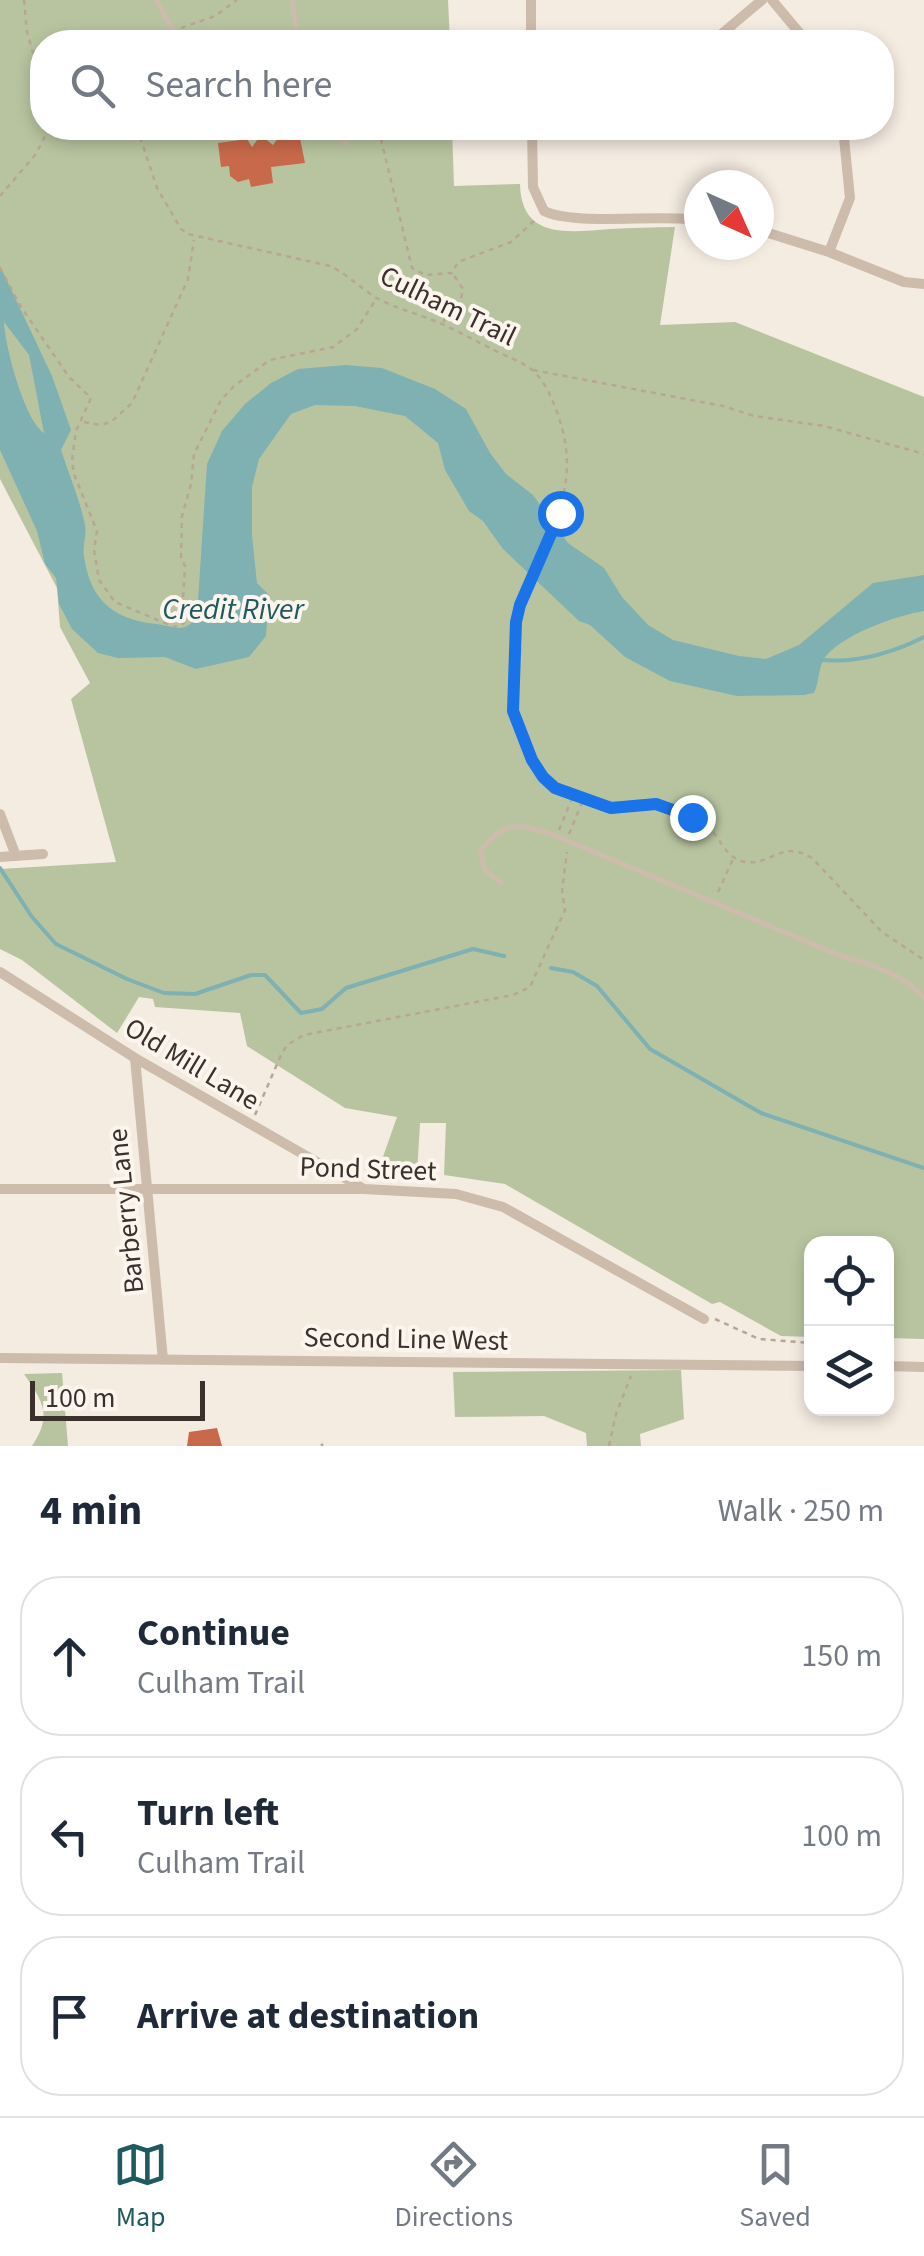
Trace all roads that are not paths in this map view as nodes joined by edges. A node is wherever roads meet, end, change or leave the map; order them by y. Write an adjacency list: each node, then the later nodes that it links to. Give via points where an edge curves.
1 (156, 0): 7 (lane)
2 (292, 0): 6 (lane)
3 (531, 0): 8 (street)
4 (762, 0): 9 (street)
5 (772, 0): 10 (street)
6 (296, 26)
7 (173, 30)
8 (532, 30)
9 (726, 30)
10 (797, 30)
11 (344, 140): 14 (lane)
12 (532, 140): 15 (street, via 533,187 544,210 564,217)
13 (844, 140): 17 (street, via 850,198)
14 (344, 143)
15 (684, 218)
16 (774, 235): 17 (street)
17 (830, 252): 18 (street)
18 (924, 284)
19 (0, 814): 21 (street)
20 (43, 854): 21 (street)
21 (8, 857)
22 (501, 883): 24 (lane, via 485,870 480,852 494,833 520,824 879,967)
23 (0, 972): 25 (street, Old Mill Lane)
24 (924, 998)
25 (134, 1058): 26 (street, Barberry Lane); 28 (street, Old Mill Lane)
26 (146, 1188): 27 (street, Pond Street); 28 (street, Pond Street); 31 (street, Barberry Lane)
27 (0, 1189)
28 (364, 1190): 29 (street, Pond Street, via 456,1194 504,1207)
29 (704, 1319)
30 (0, 1358): 31 (street, Second Line West)
31 (163, 1360): 32 (street, Second Line West)
32 (804, 1366)
33 (894, 1366): 34 (street)
34 (924, 1366)

